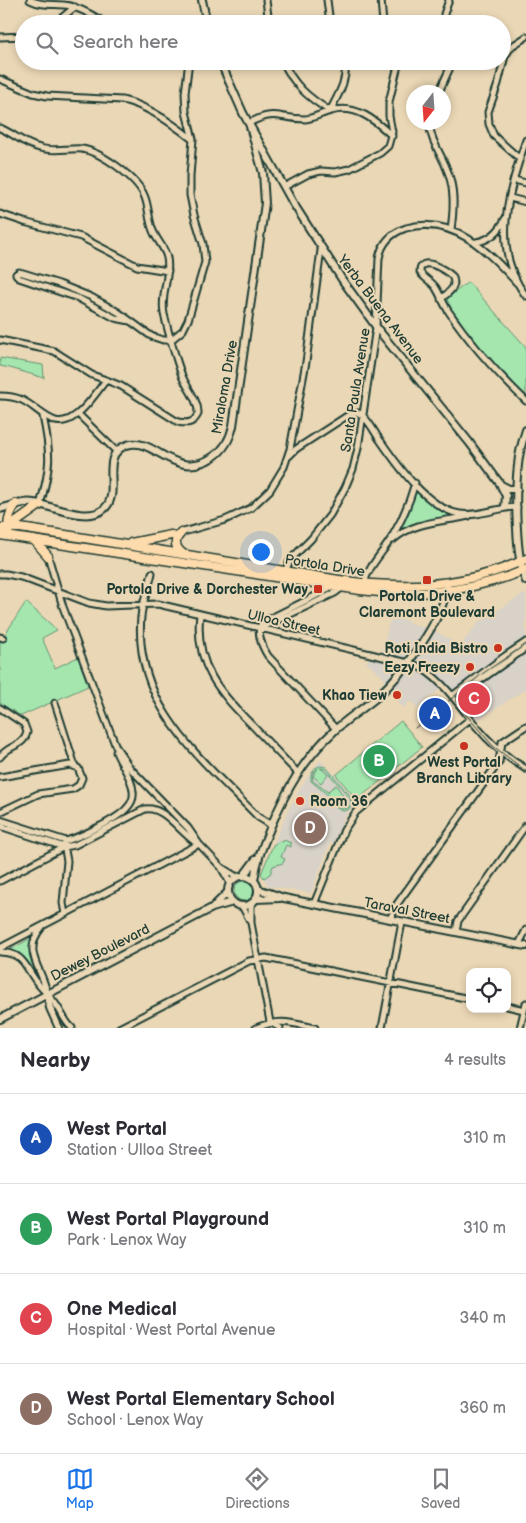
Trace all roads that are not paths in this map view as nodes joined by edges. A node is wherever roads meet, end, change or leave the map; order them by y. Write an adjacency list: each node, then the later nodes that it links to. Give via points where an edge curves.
1 (30, 0): 7 (street, via 43,5)
2 (202, 0): 10 (street)
3 (266, 0): 11 (street)
4 (327, 0): 12 (street)
5 (381, 0): 13 (street)
6 (449, 0): 14 (street)
7 (75, 7): 8 (street); 9 (street)
8 (65, 15)
9 (90, 15)
10 (205, 15)
11 (268, 15)
12 (329, 15)
13 (383, 15)
14 (444, 15)
15 (15, 36): 17 (street)
16 (526, 36): 18 (street)
17 (0, 37)
18 (511, 47)
19 (187, 70): 33 (street, via 185,102)
20 (224, 70): 29 (street, Yerba Buena Avenue)
21 (287, 70): 28 (street, via 301,90)
22 (346, 70): 28 (street, via 344,82)
23 (397, 70): 32 (street, via 389,102)
24 (449, 70): 27 (street)
25 (502, 70): 37 (street, via 488,112 489,124 494,136)
26 (0, 79): 33 (street, via 40,95 134,103)
27 (442, 85)
28 (330, 111): 29 (street, via 305,119 270,115); 32 (street, via 344,109 366,115)
29 (249, 123): 35 (street, Yerba Buena Avenue); 36 (street, Yerba Buena Avenue)
30 (0, 128): 48 (street, via 43,149 95,152 108,160 140,188 154,234 166,253)
31 (431, 130): 45 (street, via 452,184 454,210)
32 (392, 136): 40 (street, via 384,150 350,169 308,174)
33 (193, 139): 55 (street, via 190,195 205,262 188,320 183,330)
34 (526, 140): 37 (street)
35 (258, 156): 36 (street); 63 (street, Miraloma Drive, via 264,183 264,213 229,439 214,456 186,465 170,461 140,445 128,445)
36 (266, 156): 40 (street, Yerba Buena Avenue)
37 (520, 159): 38 (street)
38 (514, 180): 39 (street); 41 (street)
39 (526, 183)
40 (284, 187): 47 (street, Yerba Buena Avenue)
41 (510, 198): 42 (street); 44 (street)
42 (526, 202)
43 (0, 214): 48 (street, via 81,237 137,266)
44 (506, 216): 46 (street, via 493,236); 49 (street, via 506,248)
45 (451, 230): 46 (street, Santa Paula Avenue); 53 (street, Santa Paula Avenue, via 415,226 388,239 379,258)
46 (475, 242): 49 (street, Santa Paula Avenue)
47 (321, 250): 53 (street, Yerba Buena Avenue); 64 (street, via 309,348)
48 (168, 271): 55 (street, via 163,300)
49 (517, 283): 50 (street)
50 (526, 296)
51 (441, 298): 51 (street, via 454,287 452,276 431,264 422,264 420,272 434,285); 58 (street, via 452,317)
52 (131, 322): 52 (street, via 81,292 30,275 16,274 19,278 73,296 115,318); 55 (street, via 151,336)
53 (376, 327): 60 (street, Santa Paula Avenue); 66 (street, Yerba Buena Avenue)
54 (0, 340): 56 (street, via 54,351)
55 (171, 340): 56 (street, via 182,376 199,409 193,421 178,422)
56 (106, 380): 59 (street)
57 (0, 396): 61 (street, via 16,397)
58 (526, 401)
59 (78, 414): 61 (street, via 61,422); 63 (street)
60 (363, 415): 64 (street, via 350,414); 65 (street); 90 (street, Santa Paula Avenue, via 355,459 343,493 324,523 291,559)
61 (43, 416): 69 (street, via 50,464)
62 (526, 430): 67 (street, via 518,463)
63 (117, 452): 69 (street, via 111,469 112,496 103,510 85,515)
64 (287, 459): 76 (street, via 270,490 251,508 225,520)
65 (415, 483): 73 (street, via 444,509); 83 (street, via 402,518)
66 (501, 485): 67 (street); 70 (street, via 506,496)
67 (517, 488): 71 (street)
68 (16, 504): 69 (street); 72 (street); 75 (main road, via 10,515)
69 (40, 505): 75 (main road)
70 (505, 507): 71 (street); 73 (street)
71 (517, 507): 88 (street)
72 (0, 509)
73 (477, 514): 83 (street, via 416,526 402,532)
74 (0, 528): 75 (main road, Portola Drive)
75 (9, 528): 77 (main road); 79 (main road); 82 (main road, Portola Drive)
76 (181, 533): 78 (street); 85 (main road, via 176,544)
77 (0, 534): 79 (main road, Portola Drive)
78 (171, 535): 82 (main road); 84 (main road, via 164,541)
79 (17, 537): 80 (main road, Portola Drive)
80 (32, 539): 81 (main road, Portola Drive); 86 (main road)
81 (56, 543): 86 (main road, via 49,546); 87 (main road, Portola Drive)
82 (115, 543): 84 (main road, Portola Drive)
83 (386, 547): 95 (street, via 368,571)
84 (161, 551): 85 (main road, Portola Drive); 87 (main road)
85 (183, 554): 90 (main road, Portola Drive)
86 (48, 556): 98 (street)
87 (160, 560): 96 (main road, Portola Drive)
88 (523, 560): 89 (street); 94 (main road, Portola Drive, via 483,575)
89 (524, 570): 93 (street); 99 (main road, Portola Drive)
90 (286, 571): 95 (main road, Portola Drive)
91 (152, 573): 100 (street)
92 (0, 574): 98 (street, Ulloa Street, via 21,577)
93 (526, 581)
94 (447, 582): 95 (main road, Portola Drive, via 404,586); 99 (street)
95 (364, 584)
96 (331, 585): 97 (main road, Portola Drive); 102 (street, via 263,622)
97 (343, 587): 99 (main road, Portola Drive, via 393,593); 102 (street)
98 (60, 592): 100 (street, Ulloa Street, via 97,605); 113 (street)
99 (446, 592): 105 (street, via 434,621)
100 (143, 603): 101 (street, Ulloa Street); 122 (street, via 140,628 143,657 151,686 165,715 185,742 258,817)
101 (200, 614): 102 (street, Ulloa Street); 118 (street, via 201,647 218,688)
102 (261, 628): 105 (street, Ulloa Street); 112 (street, via 261,643 268,656)
103 (526, 642): 106 (street)
104 (526, 648): 107 (street, via 480,680)
105 (408, 662): 106 (street, Ulloa Street, via 428,672); 112 (street, via 378,696)
106 (452, 696): 107 (street, Ulloa Street)
107 (458, 702): 110 (street, Ulloa Street)
108 (55, 703): 116 (street)
109 (0, 708): 115 (street, via 19,720 27,732 22,743 8,748)
110 (470, 719): 114 (street, Ulloa Street); 138 (street, via 356,812 344,830)
111 (526, 726): 114 (street, via 502,742)
112 (336, 728): 118 (street)
113 (108, 730): 125 (street, via 133,788 132,801 119,815); 126 (street, via 130,768 188,828)
114 (501, 751): 117 (street, Ulloa Street); 142 (street, via 499,762 397,904)
115 (0, 757)
116 (76, 766): 119 (street, via 65,765); 120 (street, via 82,778 75,789 38,794)
117 (526, 769)
118 (298, 773): 122 (street)
119 (0, 777)
120 (0, 812)
121 (0, 820): 125 (street)
122 (272, 825): 127 (street)
123 (526, 825): 147 (street, via 458,921)
124 (0, 826): 125 (street)
125 (64, 844): 126 (street, via 75,844 150,808 164,813 186,836); 131 (street); 141 (street, via 67,861)
126 (199, 844): 128 (street); 141 (street)
127 (258, 856): 129 (street); 130 (street)
128 (221, 867): 129 (street); 132 (street)
129 (240, 876): 130 (street); 132 (street)
130 (254, 880): 133 (street)
131 (0, 881)
132 (230, 883): 134 (street)
133 (258, 889): 135 (street, Taraval Street); 136 (street)
134 (228, 892): 137 (street); 140 (street, Dewey Boulevard)
135 (284, 898): 136 (street, Taraval Street); 138 (street, Taraval Street)
136 (253, 901): 139 (street); 144 (street)
137 (233, 902): 139 (street); 140 (street, Dewey Boulevard)
138 (314, 904): 142 (street, Taraval Street)
139 (242, 906): 144 (street)
140 (212, 908): 153 (street, Dewey Boulevard)
141 (65, 914): 145 (street)
142 (390, 919): 143 (street, Taraval Street)
143 (402, 922): 147 (street, Taraval Street); 152 (street)
144 (251, 923): 151 (street)
145 (46, 924): 149 (street); 153 (street, via 37,934 32,952)
146 (526, 930): 148 (street)
147 (456, 932): 148 (street, Taraval Street)
148 (522, 945)
149 (0, 948)
150 (0, 952): 153 (street, via 21,958)
151 (257, 958): 152 (street); 159 (street); 162 (street)
152 (390, 983): 154 (street); 166 (street)
153 (47, 993): 158 (street, Dewey Boulevard); 160 (street); 161 (street)
154 (466, 998)
155 (526, 1003): 157 (street)
156 (511, 1007): 157 (street)
157 (524, 1010): 167 (street)
158 (0, 1019)
159 (270, 1022): 163 (street); 164 (street); 165 (street, via 290,1022)
160 (59, 1028)
161 (72, 1028)
162 (119, 1028)
163 (256, 1028)
164 (280, 1028)
165 (315, 1028)
166 (382, 1028)
167 (520, 1028)

